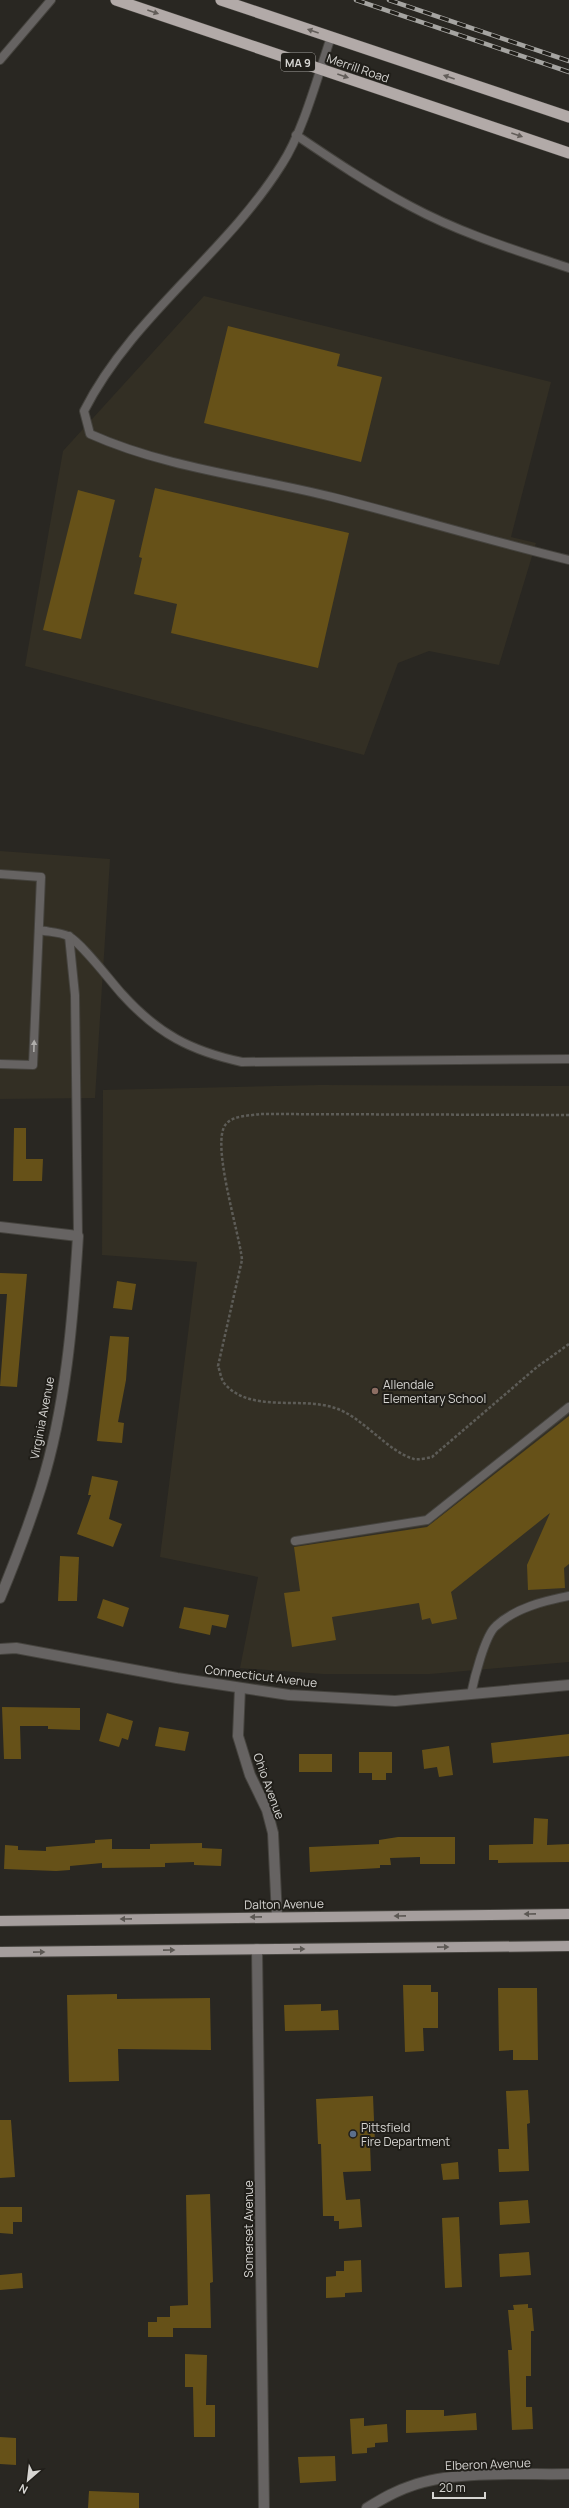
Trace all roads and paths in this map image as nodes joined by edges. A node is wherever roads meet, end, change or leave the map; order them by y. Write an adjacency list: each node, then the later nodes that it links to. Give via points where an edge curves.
1 (51, 0): 5 (lane)
2 (116, 0): 6 (highway, Merrill Road / MA 9, one-way to 6)
3 (221, 0): 4 (highway, Merrill Road, one-way to 3)
4 (331, 37): 6 (lane); 7 (highway, Merrill Road, one-way to 4)
5 (0, 60)
6 (320, 69): 8 (lane); 9 (highway, Merrill Road / MA 9, one-way to 9)
7 (569, 117)
8 (296, 135): 10 (lane, via 358,177 410,207 455,228); 11 (lane, via 283,164 259,196 119,355 98,383 84,412 90,434 116,446 202,469 332,497)
9 (569, 153)
10 (569, 268)
11 (569, 560)
12 (0, 874): 13 (lane, via 41,877)
13 (39, 930): 14 (lane); 16 (lane, one-way to 13, via 33,1065)
14 (69, 936): 15 (lane, via 123,995 156,1025 181,1042 209,1055 242,1062); 19 (lane, via 75,995)
15 (569, 1059)
16 (0, 1064)
17 (569, 1116): 20 (path, via 260,1114 233,1118 224,1125 221,1140 228,1198 241,1243 242,1260 218,1366 224,1383 242,1396 269,1402 336,1408 414,1459 432,1457 537,1367)
18 (0, 1227): 19 (street)
19 (78, 1236): 24 (street, Virginia Avenue, via 74,1298 61,1401 41,1486)
20 (569, 1344)
21 (569, 1407): 22 (lane, via 427,1520)
22 (295, 1541)
23 (569, 1596): 28 (lane, via 537,1602 495,1626 479,1662)
24 (0, 1598)
25 (0, 1648): 27 (street, Connecticut Avenue, via 16,1648)
26 (569, 1685): 28 (street, Connecticut Avenue)
27 (240, 1688): 28 (street, Connecticut Avenue, via 289,1695 395,1700); 30 (street, Ohio Avenue, via 238,1736 250,1775 267,1810 273,1833)
28 (471, 1694)
29 (569, 1914): 30 (main road, Dalton Avenue, one-way to 30)
30 (277, 1917): 31 (main road, Dalton Avenue, one-way to 31)
31 (0, 1921)
32 (569, 1946): 33 (main road, one-way to 32)
33 (257, 1949): 34 (main road, one-way to 33); 36 (street, Somerset Avenue)
34 (0, 1952)
35 (569, 2474): 37 (street, Elberon Avenue, via 439,2479 412,2485)
36 (264, 2508)
37 (367, 2508)

